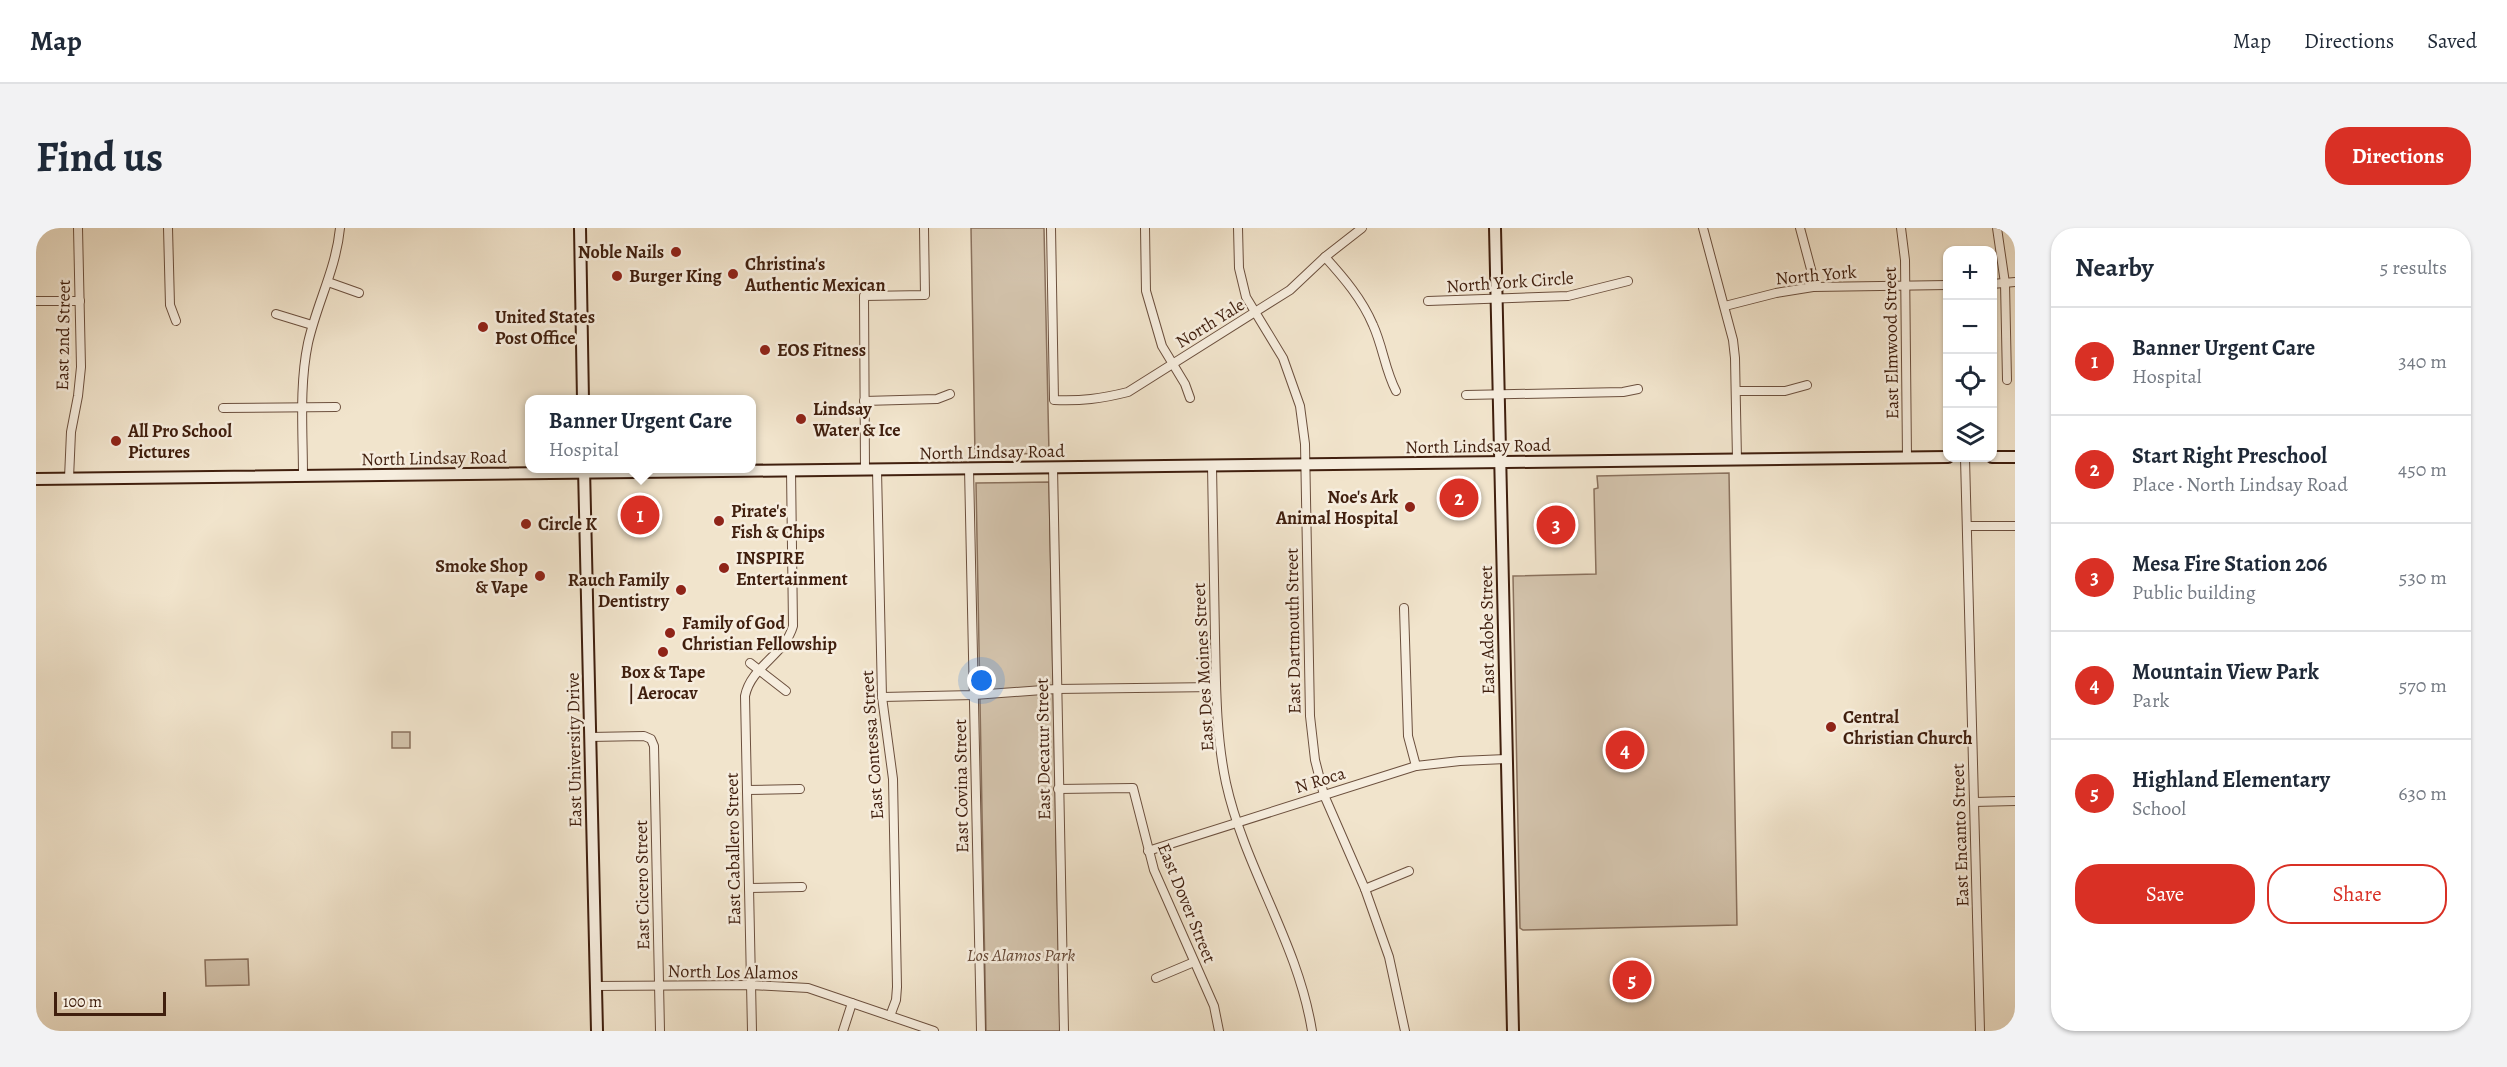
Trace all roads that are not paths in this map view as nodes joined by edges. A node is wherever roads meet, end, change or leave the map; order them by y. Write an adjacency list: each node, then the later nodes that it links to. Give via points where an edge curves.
1 (78, 228): 27 (street, East 2nd Street)
2 (168, 228): 32 (street, via 170,305)
3 (340, 228): 17 (street)
4 (580, 228): 42 (main road)
5 (924, 228): 45 (street, via 925,295 864,296)
6 (1051, 228): 34 (street, North Yale, via 1053,400 1097,400 1128,392)
7 (1145, 228): 34 (street, via 1146,291 1162,346)
8 (1238, 228): 30 (street, East Dartmouth Street, via 1239,268 1246,297)
9 (1362, 228): 15 (street, North Yale)
10 (1495, 228): 25 (main road, East Adobe Street)
11 (1703, 228): 29 (street)
12 (1800, 228): 23 (street)
13 (1901, 228): 22 (street, East Elmwood Street)
14 (1997, 228): 19 (street)
15 (1326, 257): 30 (street, North Yale, via 1290,290); 38 (street, via 1373,324)
16 (1628, 281): 25 (street, North York Circle, via 1568,296)
17 (328, 282): 24 (street); 33 (street)
18 (2015, 282): 19 (street)
19 (2005, 283): 20 (street); 35 (street)
20 (1997, 284)
21 (1943, 285): 22 (street, North York)
22 (1906, 286): 23 (street, North York); 52 (street, East Elmwood Street)
23 (1813, 287): 29 (street, North York)
24 (359, 293)
25 (1496, 300): 28 (street, North York Circle); 41 (main road, East Adobe Street)
26 (36, 301): 27 (street)
27 (80, 301): 67 (street, East 2nd Street, via 80,376)
28 (1428, 301)
29 (1725, 306): 39 (street, via 1735,358)
30 (1256, 313): 34 (street, North Yale); 56 (street, East Dartmouth Street, via 1283,358 1300,406)
31 (276, 314): 33 (street)
32 (176, 321)
33 (312, 326): 48 (street, via 304,364)
34 (1173, 364): 44 (street)
35 (2007, 380)
36 (1807, 385): 39 (street, via 1785,391)
37 (1638, 389): 41 (street)
38 (1395, 391)
39 (1736, 392): 53 (street)
40 (950, 394): 45 (street, via 937,399)
41 (1498, 394): 43 (street); 54 (main road, East Adobe Street)
42 (583, 395)
43 (1466, 395)
44 (1190, 398)
45 (864, 401): 60 (street)
46 (336, 407): 48 (street)
47 (224, 408): 48 (street)
48 (303, 408): 66 (street)
49 (1943, 457): 52 (main road, North Lindsay Road)
50 (1997, 457): 51 (main road)
51 (2015, 457)
52 (1907, 458): 53 (main road, North Lindsay Road)
53 (1737, 460): 54 (main road, North Lindsay Road)
54 (1499, 462): 56 (main road, North Lindsay Road); 80 (main road, East Adobe Street)
55 (1965, 462): 69 (street, East Encanto Street)
56 (1305, 465): 57 (main road, North Lindsay Road); 85 (street, East Dartmouth Street, via 1310,716)
57 (1212, 466): 58 (main road, North Lindsay Road); 74 (street, East Des Moines Street)
58 (1053, 467): 59 (main road, North Lindsay Road); 75 (street, East Decatur Street)
59 (969, 468): 61 (main road, North Lindsay Road); 77 (street, East Covina Street)
60 (865, 470): 61 (main road, North Lindsay Road); 63 (main road, North Lindsay Road)
61 (877, 470): 78 (street, East Contessa Street)
62 (756, 471): 63 (main road, North Lindsay Road)
63 (791, 471): 73 (street, East Caballero Street, via 793,626 783,645)
64 (525, 472): 66 (main road, North Lindsay Road)
65 (584, 473): 79 (main road, East University Drive)
66 (303, 476): 67 (main road, North Lindsay Road)
67 (69, 478): 68 (main road, North Lindsay Road)
68 (36, 479)
69 (1967, 526): 70 (street); 87 (street, East Encanto Street)
70 (2015, 526)
71 (1404, 608): 81 (street, via 1407,727)
72 (750, 663): 73 (street)
73 (759, 670): 76 (street); 84 (street, East Caballero Street, via 749,682 745,696)
74 (1216, 687): 75 (street); 88 (street, East Des Moines Street, via 1226,782)
75 (1056, 689): 77 (street); 83 (street, East Decatur Street)
76 (786, 692)
77 (974, 695): 78 (street); 106 (street, East Covina Street)
78 (882, 698): 100 (street, East Contessa Street, via 893,779 897,987)
79 (590, 737): 96 (street, East Cicero Street, via 651,739); 98 (main road, East University Drive)
80 (1506, 759): 81 (street, N Roca); 111 (main road, East Adobe Street)
81 (1416, 766): 85 (street, N Roca)
82 (800, 789): 84 (street)
83 (1058, 789): 89 (street, East Dover Street, via 1133,788); 107 (street, East Decatur Street)
84 (747, 790): 92 (street, East Caballero Street)
85 (1324, 795): 88 (street, N Roca); 93 (street, East Dartmouth Street)
86 (2015, 801): 87 (street)
87 (1974, 802): 112 (street, East Encanto Street)
88 (1236, 823): 89 (street, N Roca); 109 (street, East Des Moines Street, via 1295,963)
89 (1148, 851): 94 (street, East Dover Street)
90 (1409, 871): 93 (street)
91 (802, 887): 92 (street)
92 (749, 888): 97 (street, East Caballero Street)
93 (1365, 889): 110 (street, East Dartmouth Street, via 1389,957)
94 (1194, 962): 95 (street); 108 (street, East Dover Street, via 1214,1006)
95 (1156, 978)
96 (659, 985): 97 (street, North Los Alamos); 98 (street, North Los Alamos); 102 (street, East Cicero Street)
97 (751, 985): 99 (street, North Los Alamos, via 808,988); 103 (street, East Caballero Street)
98 (596, 986): 101 (main road, East University Drive)
99 (852, 1003): 100 (street, North Los Alamos); 104 (street)
100 (890, 1016): 105 (street, North Los Alamos)
101 (597, 1031)
102 (660, 1031)
103 (752, 1031)
104 (843, 1031)
105 (934, 1031)
106 (981, 1031)
107 (1064, 1031)
108 (1219, 1031)
109 (1312, 1031)
110 (1405, 1031)
111 (1513, 1031)
112 (1980, 1031)

